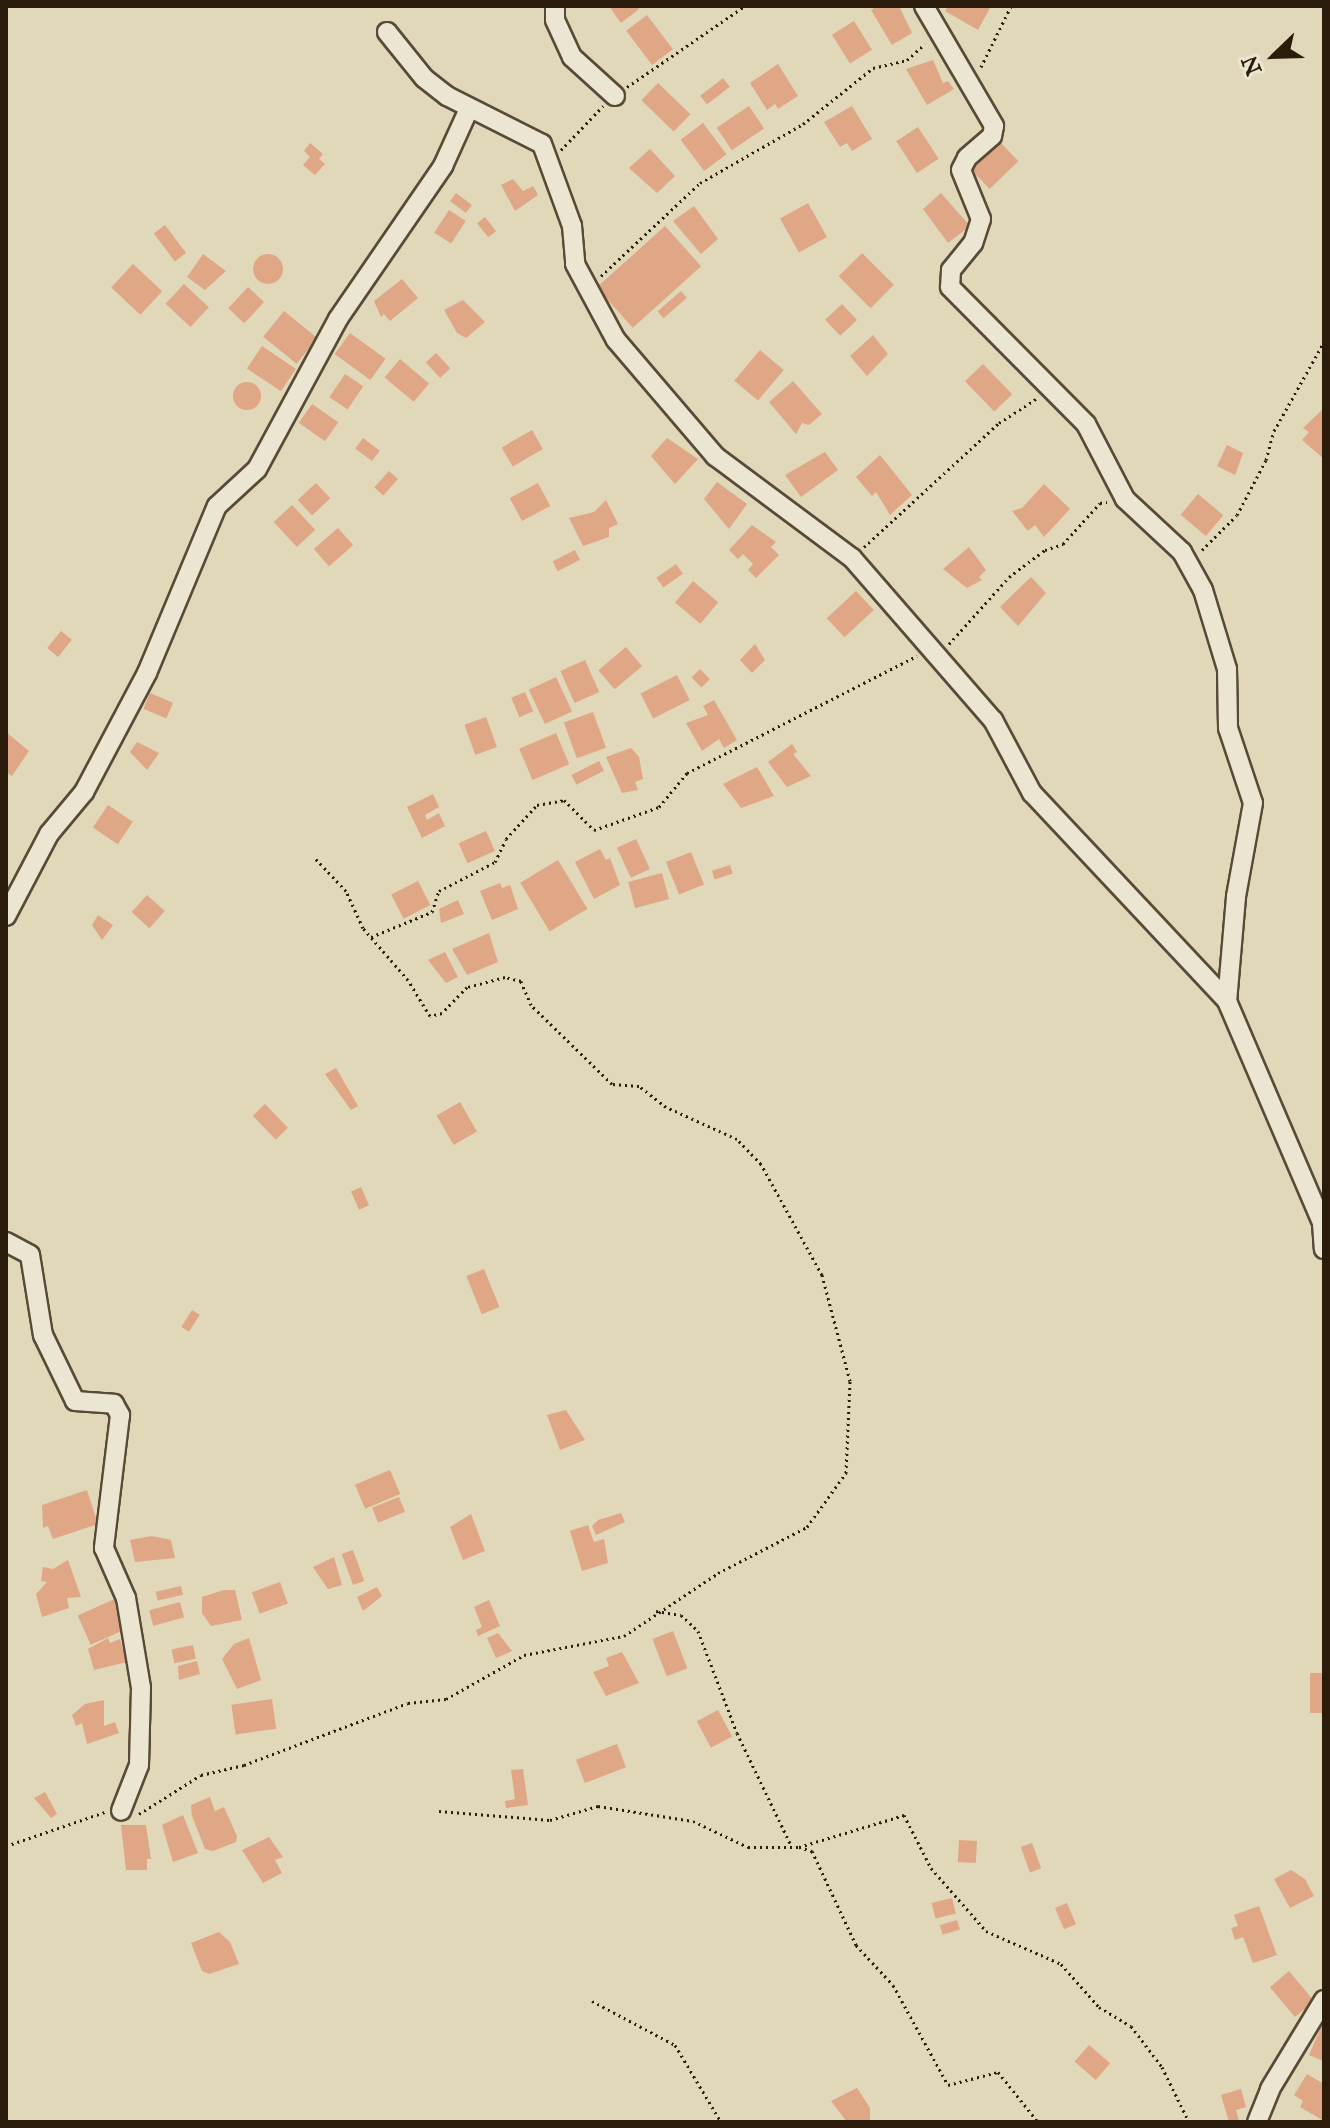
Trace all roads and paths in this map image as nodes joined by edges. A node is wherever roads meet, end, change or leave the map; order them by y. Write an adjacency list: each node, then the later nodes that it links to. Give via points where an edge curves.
1 (555, 6): 8 (street, via 555,20 572,57)
2 (745, 6): 8 (path)
3 (924, 6): 6 (street)
4 (1011, 6): 7 (path)
5 (387, 32): 9 (street, via 424,78)
6 (940, 35): 7 (street); 11 (path, via 907,60 873,68 803,124 700,183)
7 (970, 88): 13 (street, via 994,126 992,136 961,170 981,219 973,243 951,270 950,287)
8 (615, 96): 10 (path)
9 (468, 111): 10 (street, via 542,144); 19 (street, via 443,166 338,319 257,469 217,506 147,673 84,792 49,834)
10 (550, 161): 11 (street, via 572,226 575,264)
11 (588, 291): 16 (street, via 616,340 715,456)
12 (1324, 342): 15 (path, via 1274,431 1266,460 1237,515 1206,550)
13 (1045, 387): 14 (street, via 1086,424); 16 (path, via 1031,406 999,423)
14 (1125, 499): 15 (street); 17 (path, via 1100,503 1063,544 1045,550 1009,577)
15 (1182, 552): 21 (street, via 1203,590 1227,669 1228,728 1253,803 1236,897)
16 (852, 558): 17 (street)
17 (935, 656): 20 (path, via 858,683 796,722 687,773 659,807 594,830 564,800 537,805 506,839 495,862 439,891 432,912); 21 (street, via 993,720 1032,793)
18 (315, 858): 20 (path, via 346,891)
19 (6, 916)
20 (371, 937): 24 (path, via 430,1016 442,1013 467,987 505,977 521,981 531,1005 612,1084 639,1086 666,1107 737,1139 761,1164 822,1275 850,1381 846,1473 807,1527)
21 (1227, 1001): 23 (street, via 1322,1223)
22 (6, 1242): 25 (street, via 30,1255 43,1335 75,1401 114,1404 120,1415 104,1548 126,1598 141,1688 139,1765)
23 (1324, 1249)
24 (656, 1611): 25 (path, via 624,1636 524,1655 446,1699 408,1703 244,1765 201,1775 142,1815); 28 (path, via 681,1615 698,1631 787,1844)
25 (121, 1811): 27 (path, via 112,1809)
26 (439, 1811): 28 (path, via 550,1820 598,1806 693,1821 748,1847)
27 (6, 1846)
28 (799, 1847): 32 (path, via 812,1851 856,1945 893,1985 948,2085 998,2072); 33 (path, via 904,1815 931,1868 986,1931 1061,1964 1099,2007 1131,2026 1162,2067)
29 (1324, 2000): 34 (street, via 1270,2089)
30 (592, 2001): 31 (path, via 675,2045)
31 (721, 2122)
32 (1038, 2122)
33 (1189, 2122)
34 (1257, 2122)

